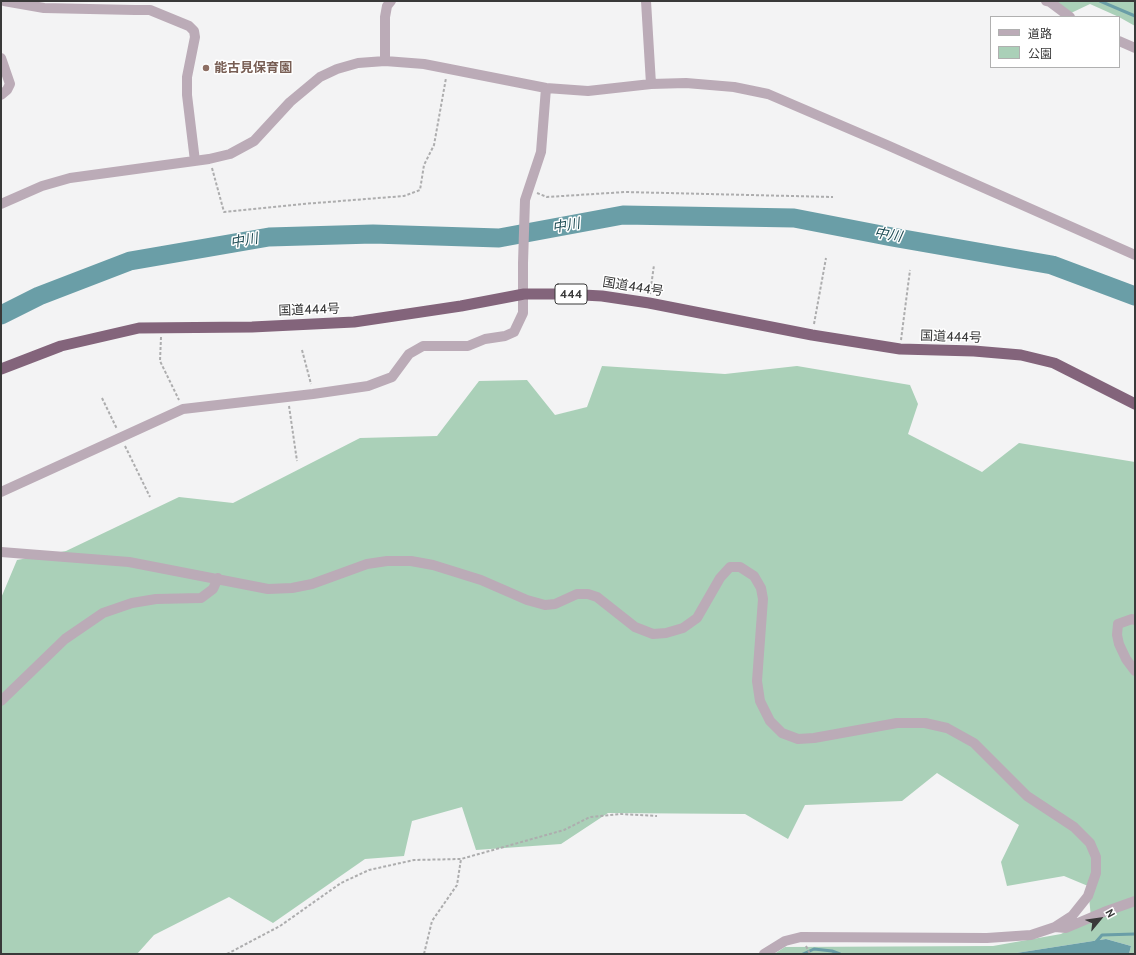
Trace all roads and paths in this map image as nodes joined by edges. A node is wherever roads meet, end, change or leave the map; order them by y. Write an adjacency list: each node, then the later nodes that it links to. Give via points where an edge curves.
1 (4, 1): 15 (street, via 44,8 150,10 189,26 195,37 187,77)
2 (391, 1): 9 (street, via 385,17)
3 (646, 1): 11 (street)
4 (1046, 1): 5 (street)
5 (1069, 16)
6 (1120, 41): 7 (street)
7 (1135, 48)
8 (1, 58): 13 (street, via 10,84)
9 (385, 61): 10 (street); 14 (street, via 358,63 320,77 290,102 254,141 230,154)
10 (448, 68): 12 (street); 14 (path, via 434,145 424,165 420,190 404,196 224,212)
11 (651, 84): 12 (street, via 588,91); 19 (street, via 686,83 734,87 768,94)
12 (546, 88): 16 (street, via 541,152)
13 (1, 95)
14 (210, 159): 15 (street)
15 (195, 161): 18 (street, via 70,178 42,186)
16 (527, 196): 17 (path, via 625,192); 23 (street)
17 (833, 197)
18 (1, 204)
19 (1135, 254)
20 (826, 258): 26 (path)
21 (654, 265): 24 (path)
22 (910, 270): 27 (path)
23 (524, 294): 24 (highway, 国道444号 / 444, via 602,296); 25 (highway, 国道444号 / 444, via 354,322); 30 (street, via 524,313 514,332 468,346 423,346 409,354 392,377 368,386)
24 (649, 303): 26 (highway, 国道444号 / 444)
25 (161, 328): 29 (highway, 国道444号 / 444, via 139,328 61,346); 33 (path, via 160,361)
26 (812, 335): 27 (highway, 国道444号 / 444)
27 (900, 349): 32 (highway, 国道444号 / 444, via 974,350 1054,363)
28 (302, 350): 30 (path)
29 (1, 369)
30 (313, 394): 31 (street)
31 (287, 397): 33 (street); 34 (path)
32 (1135, 404)
33 (183, 409): 35 (street)
34 (298, 461)
35 (1, 492)
36 (1, 552): 37 (street, via 129,562)
37 (218, 578): 40 (street, via 213,589 201,598 156,599 132,603 103,613 65,639); 44 (street, via 268,589 292,588 312,584 367,564 411,561 481,580 545,605 555,604 577,594 588,594 597,597 635,627 653,634 683,628 697,618 720,578 730,567 740,567 754,576 761,588 763,599 757,681 760,701 770,721 782,733 798,739 897,724 925,723 947,728 974,743 1027,796 1074,827 1090,843 1096,857 1096,873 1088,896 1072,916)
38 (1135, 620): 39 (street, via 1118,624 1117,635 1126,659)
39 (1135, 671)
40 (1, 701)
41 (657, 816): 42 (path, via 621,814 590,817 564,830)
42 (461, 860): 46 (path, via 414,860 369,870 341,883 280,926); 47 (path, via 457,885 432,921)
43 (1135, 901): 44 (street, via 1066,928)
44 (1055, 927): 48 (street, via 1031,935 987,938 801,937 785,941)
45 (807, 948): 49 (path)
46 (227, 954)
47 (424, 954)
48 (764, 954)
49 (810, 954)

